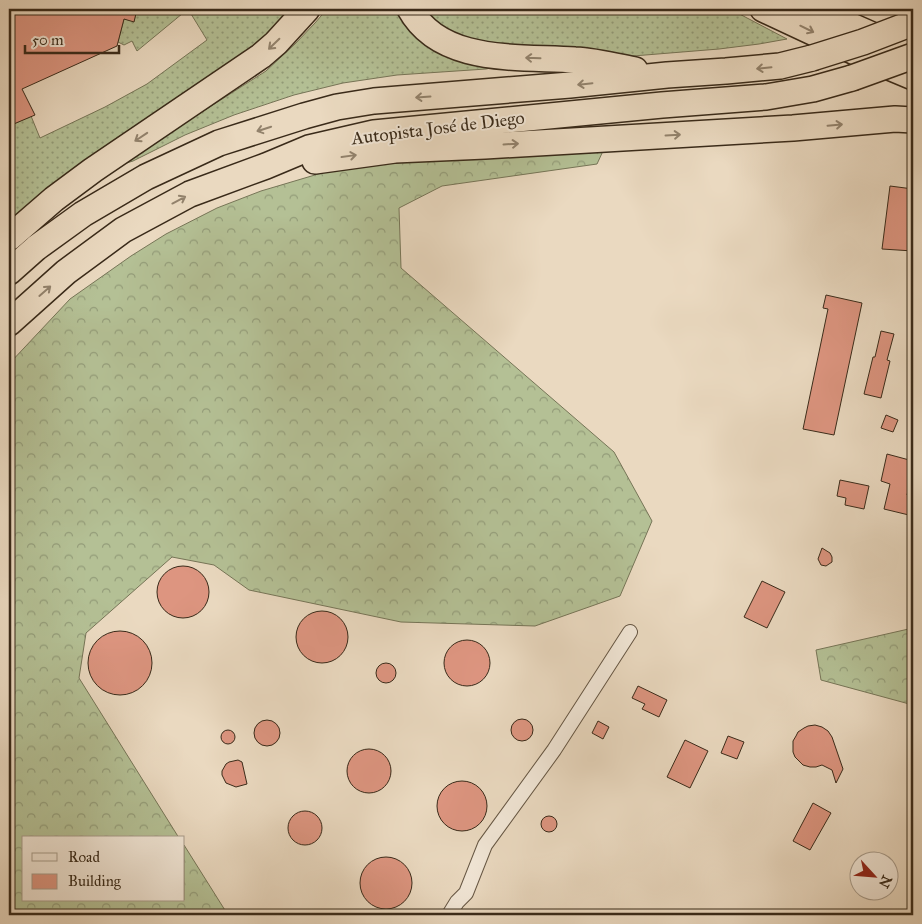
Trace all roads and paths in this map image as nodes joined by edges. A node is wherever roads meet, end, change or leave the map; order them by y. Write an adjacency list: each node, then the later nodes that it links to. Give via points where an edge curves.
1 (307, 9): 12 (highway, one-way to 12, via 261,56 93,170)
2 (410, 9): 8 (highway, one-way to 2, via 576,60 510,57 469,51 436,36 414,17)
3 (763, 9): 9 (highway, one-way to 9)
4 (813, 9): 6 (highway)
5 (912, 23): 8 (highway, Autopista José de Diego, one-way to 8, bridge, via 863,42 780,66)
6 (913, 52)
7 (913, 56): 11 (highway, Autopista José de Diego, bridge, via 813,89 766,97 374,133 309,148)
8 (668, 75): 13 (highway, Autopista José de Diego, one-way to 13, via 374,101 304,116 219,143 146,177 82,214)
9 (913, 77)
10 (913, 120): 11 (highway, one-way to 10, via 395,150)
11 (266, 166): 14 (highway, Autopista José de Diego, one-way to 11, via 66,272 122,230 190,194)
12 (9, 238)
13 (9, 272)
14 (9, 323)
15 (630, 632): 16 (street, via 554,750 485,845 466,893)
16 (450, 915)

